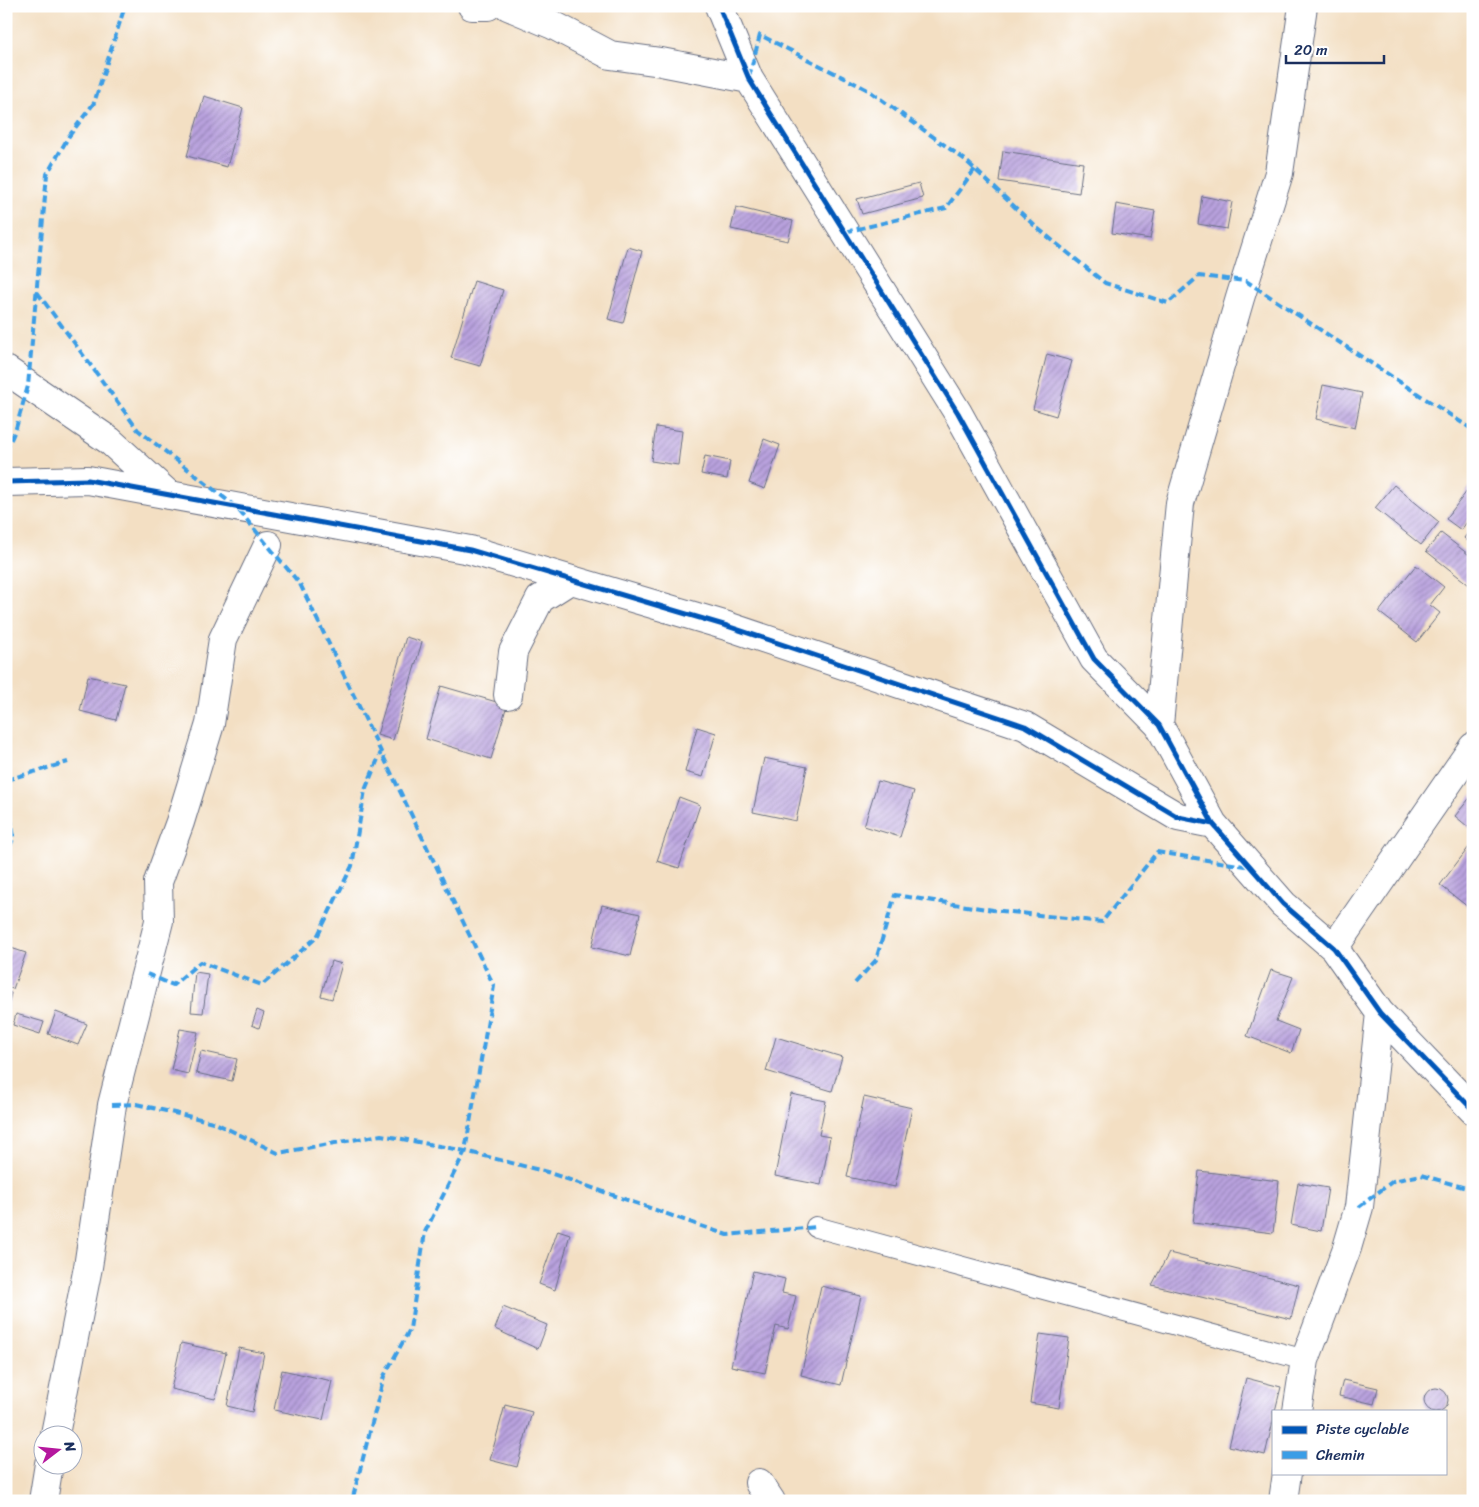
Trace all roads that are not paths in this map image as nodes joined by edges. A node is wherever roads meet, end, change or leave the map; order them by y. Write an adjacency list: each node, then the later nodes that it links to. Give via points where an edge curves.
1 (472, 6): 2 (street)
2 (488, 6)
3 (508, 6): 6 (street, via 553,25 610,56)
4 (719, 6): 6 (street)
5 (1302, 6): 13 (street, via 1279,173 1180,504)
6 (749, 79): 13 (street, via 958,413 1094,660)
7 (6, 370): 9 (street, via 110,442)
8 (6, 482): 9 (street, via 88,480)
9 (169, 495): 11 (street, via 470,550)
10 (268, 545): 22 (street, via 223,639 210,724 158,882 159,921 112,1106 88,1267)
11 (570, 580): 12 (street, via 540,599 513,652); 15 (street, via 727,626 1025,726 1178,817)
12 (508, 695)
13 (1159, 726): 15 (street)
14 (1473, 747): 16 (street)
15 (1213, 824): 16 (street, via 1284,904)
16 (1334, 948): 17 (street)
17 (1380, 1013): 18 (street); 20 (street, via 1359,1207)
18 (1473, 1110)
19 (816, 1227): 20 (lane)
20 (1305, 1360): 21 (street)
21 (1297, 1410)
22 (57, 1424)
23 (47, 1474): 25 (street)
24 (1287, 1474): 26 (street)
25 (43, 1501)
26 (1283, 1501)

